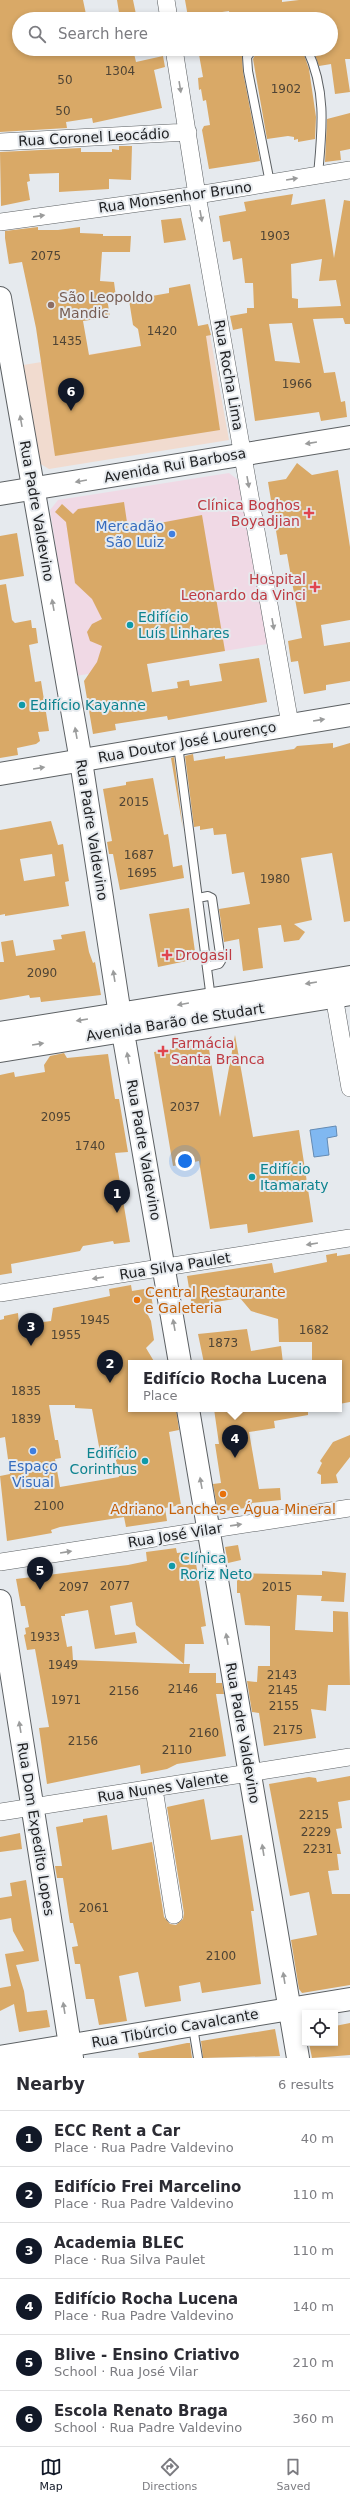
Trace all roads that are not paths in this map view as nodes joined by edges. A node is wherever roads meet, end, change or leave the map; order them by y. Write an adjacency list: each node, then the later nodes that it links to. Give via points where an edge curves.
1 (166, 0): 2 (street)
2 (168, 12)
3 (175, 56): 6 (street, Rua Rocha Lima, one-way to 6)
4 (248, 56): 10 (lane, via 248,72)
5 (310, 56): 9 (lane, via 318,75 322,127)
6 (188, 132): 7 (street, Rua Coronel Leocádio); 11 (street, Rua Rocha Lima)
7 (0, 142)
8 (350, 170): 9 (street, Rua Monsenhor Bruno)
9 (318, 175): 10 (street, Rua Monsenhor Bruno, one-way to 9)
10 (270, 183): 11 (street, Rua Monsenhor Bruno)
11 (197, 195): 12 (street, Rua Monsenhor Bruno, one-way to 11); 15 (street, Rua Rocha Lima, one-way to 15)
12 (0, 222)
13 (0, 298): 16 (main road, Rua Padre Valdevino, one-way to 13)
14 (350, 437): 15 (main road, Avenida Rui Barbosa, one-way to 15)
15 (243, 453): 16 (main road, Avenida Rui Barbosa, one-way to 16); 19 (street, Rua Rocha Lima, one-way to 19)
16 (33, 489): 17 (main road, Avenida Rui Barbosa); 21 (main road, Rua Padre Valdevino, one-way to 16)
17 (0, 494)
18 (350, 715): 19 (main road, Rua Doutor José Lourenço, one-way to 18)
19 (290, 724): 20 (main road, Rua Doutor José Lourenço)
20 (178, 744): 21 (main road, Rua Doutor José Lourenço); 23 (lane)
21 (81, 761): 22 (main road, Rua Doutor José Lourenço, one-way to 21); 28 (main road, Rua Padre Valdevino, one-way to 21)
22 (0, 774)
23 (198, 898): 24 (lane); 24 (lane, via 212,898 221,961)
24 (207, 967): 27 (lane)
25 (350, 977): 27 (main road, Avenida Barão de Studart, one-way to 27)
26 (342, 995): 28 (main road, Avenida Barão de Studart); 31 (street)
27 (211, 999): 28 (main road, Avenida Barão de Studart, one-way to 28)
28 (122, 1022): 29 (main road, Avenida Barão de Studart, one-way to 29); 30 (main road, Avenida Barão de Studart, one-way to 28); 33 (main road, Rua Padre Valdevino, one-way to 28)
29 (0, 1033)
30 (0, 1051)
31 (350, 1088)
32 (350, 1238): 33 (street, Rua Silva Paulet, one-way to 33)
33 (164, 1268): 34 (street, Rua Silva Paulet, one-way to 34); 35 (main road, Rua Padre Valdevino, one-way to 33)
34 (0, 1293)
35 (179, 1360)
36 (188, 1412): 38 (main road, Rua Padre Valdevino, one-way to 36)
37 (350, 1508): 38 (street, Rua José Vilar, one-way to 37)
38 (208, 1529): 39 (street, Rua José Vilar, one-way to 38); 42 (main road, Rua Padre Valdevino, one-way to 38)
39 (0, 1562)
40 (0, 1601): 44 (main road, Rua Dom Expedito Lopes, one-way to 40)
41 (350, 1757): 42 (street, Rua Nunes Valente)
42 (250, 1774): 43 (street, Rua Nunes Valente); 48 (main road, Rua Padre Valdevino, one-way to 42)
43 (154, 1789): 44 (street, Rua Nunes Valente); 46 (street)
44 (32, 1808): 45 (street, Rua Nunes Valente); 50 (main road, Rua Dom Expedito Lopes, one-way to 44)
45 (0, 1812)
46 (174, 1915)
47 (350, 1999): 48 (main road, Rua Tibúrcio Cavalcante)
48 (289, 2008): 49 (main road, Rua Tibúrcio Cavalcante); 53 (main road, Rua Padre Valdevino)
49 (193, 2024): 50 (main road, Rua Tibúrcio Cavalcante); 52 (lane)
50 (71, 2052): 51 (main road, Rua Tibúrcio Cavalcante)
51 (0, 2057)
52 (198, 2058)
53 (298, 2058)

